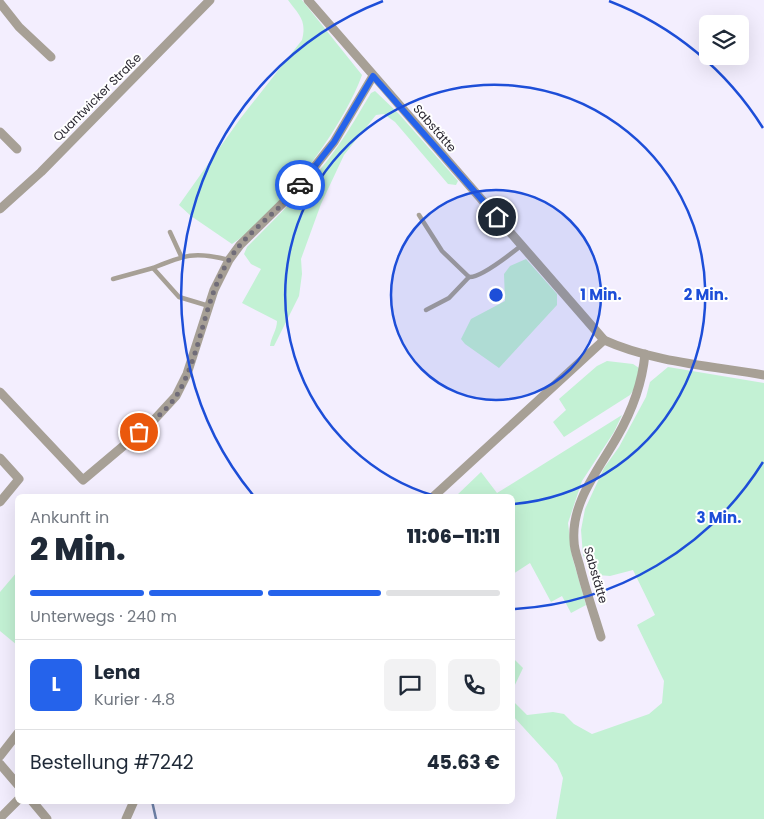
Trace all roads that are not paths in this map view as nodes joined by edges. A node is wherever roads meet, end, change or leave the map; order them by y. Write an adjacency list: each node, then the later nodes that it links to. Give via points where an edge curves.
1 (210, 0): 8 (street, Quantwicker Straße, via 41,172)
2 (308, 0): 5 (street, Sabstätte)
3 (0, 3): 4 (street, via 19,27)
4 (51, 57)
5 (373, 76): 11 (street, Sabstätte); 13 (street, via 334,142 297,189)
6 (0, 132): 7 (street)
7 (17, 149)
8 (0, 209)
9 (419, 214): 15 (lane, via 442,251)
10 (170, 232): 12 (lane)
11 (522, 245): 15 (lane, via 479,275); 19 (street, Sabstätte)
12 (181, 256): 13 (lane, via 208,254); 14 (lane)
13 (229, 260): 17 (street)
14 (152, 268): 16 (lane); 17 (lane, via 178,298)
15 (469, 277): 18 (lane, via 449,298)
16 (113, 279)
17 (208, 306): 22 (street, via 187,374 176,396 153,421 83,480)
18 (426, 310)
19 (604, 340): 20 (street, Sabstätte); 24 (street)
20 (645, 354): 21 (street, Sabstätte); 26 (street, Sabstätte, via 637,396 617,438 590,482 574,522 574,543)
21 (764, 375)
22 (0, 392)
23 (0, 458): 25 (street, via 19,479)
24 (436, 494)
25 (0, 502)
26 (601, 637)
27 (15, 737): 28 (street)
28 (0, 756)
29 (0, 764): 30 (street)
30 (15, 782)
31 (15, 803): 34 (street)
32 (34, 804): 35 (street)
33 (133, 804): 36 (street)
34 (0, 818)
35 (47, 819)
36 (126, 819)

